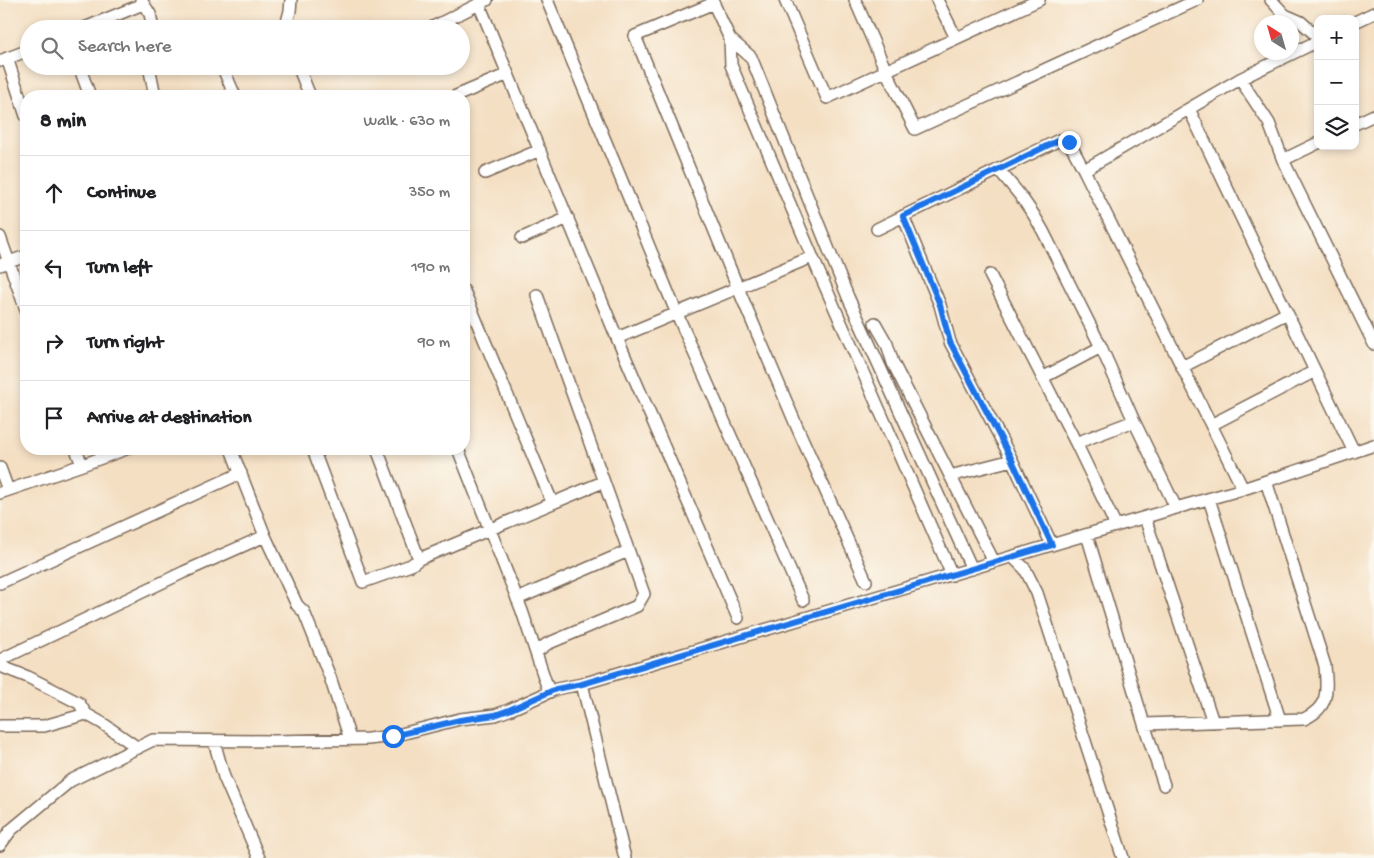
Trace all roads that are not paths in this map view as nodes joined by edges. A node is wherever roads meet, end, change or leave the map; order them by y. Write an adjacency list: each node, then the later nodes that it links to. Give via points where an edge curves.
1 (291, 0): 17 (street)
2 (547, 0): 62 (street)
3 (785, 0): 26 (street, via 827,98)
4 (855, 0): 26 (street)
5 (937, 0): 21 (street)
6 (1010, 0): 13 (street)
7 (1039, 0): 13 (street)
8 (1197, 0): 26 (street, via 915,129)
9 (1271, 0): 20 (street, via 1285,15 1301,22)
10 (142, 2): 15 (street); 16 (street)
11 (483, 2): 18 (street); 27 (street)
12 (713, 2): 22 (street); 57 (street, via 635,36)
13 (1015, 11): 21 (street)
14 (1374, 13): 19 (street)
15 (102, 20)
16 (151, 20)
17 (287, 20)
18 (447, 20)
19 (1359, 20)
20 (1314, 33)
21 (956, 38): 26 (street)
22 (730, 39): 53 (street, via 731,65); 103 (street, via 751,57 848,297)
23 (1314, 43): 32 (street)
24 (20, 53): 25 (street)
25 (3, 59): 38 (street)
26 (886, 71)
27 (508, 74): 37 (street); 43 (street)
28 (82, 75): 33 (street)
29 (151, 75): 34 (street)
30 (226, 75): 35 (street)
31 (302, 75): 36 (street)
32 (1240, 79): 39 (street); 44 (street, via 1269,123)
33 (88, 90)
34 (154, 90)
35 (232, 90)
36 (308, 90)
37 (470, 90)
38 (20, 101)
39 (1189, 109): 46 (street); 61 (street)
40 (1374, 115): 41 (street)
41 (1359, 122)
42 (1314, 145): 44 (street)
43 (540, 150): 47 (street); 49 (street)
44 (1283, 160): 65 (street)
45 (998, 169): 46 (street, via 1065,140); 48 (street); 66 (street, via 1033,212)
46 (1084, 170): 67 (street)
47 (485, 173)
48 (903, 216): 50 (street); 81 (street, via 940,305 950,342)
49 (568, 218): 52 (street); 64 (street)
50 (877, 229)
51 (0, 238): 55 (street)
52 (522, 238)
53 (812, 257): 57 (street); 104 (street)
54 (20, 258): 55 (street)
55 (4, 263): 59 (street)
56 (990, 275): 69 (street)
57 (738, 288): 62 (street); 105 (street)
58 (537, 295): 87 (street)
59 (20, 297)
60 (470, 305): 91 (street)
61 (1287, 313): 67 (street); 68 (street)
62 (677, 314): 64 (street); 108 (street)
63 (875, 323): 85 (street)
64 (617, 338): 109 (street)
65 (1374, 344)
66 (1102, 347): 69 (street); 70 (street)
67 (1182, 367): 71 (street)
68 (1315, 371): 71 (street); 74 (street)
69 (1042, 378): 72 (street)
70 (1134, 421): 72 (street); 92 (street)
71 (1211, 425): 88 (street)
72 (1076, 443): 94 (street)
73 (1374, 445): 74 (street)
74 (1354, 452): 86 (street)
75 (78, 455): 82 (street)
76 (110, 455): 82 (street)
77 (234, 455): 84 (street)
78 (315, 455): 101 (street, via 363,582 411,565)
79 (378, 455): 101 (street)
80 (460, 455): 95 (street)
81 (1012, 460): 85 (street); 98 (street)
82 (82, 465): 89 (street)
83 (0, 468): 89 (street)
84 (241, 473): 97 (street); 106 (street)
85 (950, 476): 102 (street)
86 (1266, 481): 88 (street); 116 (street, via 1325,666 1326,678 1326,694 1314,714 1304,719)
87 (603, 482): 91 (street); 99 (street)
88 (1242, 488): 90 (street)
89 (4, 492)
90 (1209, 498): 92 (street); 116 (street)
91 (552, 502): 95 (street)
92 (1176, 508): 93 (street)
93 (1145, 518): 94 (street); 117 (street)
94 (1116, 526): 96 (street)
95 (490, 530): 101 (street); 107 (street)
96 (1087, 535): 98 (street); 118 (street)
97 (265, 536): 111 (street); 120 (street, via 297,605 304,612)
98 (1052, 545): 100 (street)
99 (628, 550): 107 (street); 110 (street, via 644,594 637,606 547,644)
100 (1013, 557): 102 (street); 127 (street, via 1030,576 1037,593)
101 (419, 559)
102 (994, 562): 103 (street)
103 (972, 569): 104 (street)
104 (952, 575): 113 (street)
105 (866, 581)
106 (0, 582)
107 (517, 599): 110 (street)
108 (803, 600)
109 (738, 618)
110 (536, 652): 114 (street)
111 (0, 660)
112 (0, 666): 115 (street, via 79,703)
113 (582, 684): 114 (street); 126 (street)
114 (549, 692): 120 (street, via 495,715 393,736)
115 (86, 714): 119 (street, via 47,725); 122 (street)
116 (1280, 720): 117 (street)
117 (1213, 722): 118 (street)
118 (1144, 724): 123 (street)
119 (0, 726)
120 (350, 739): 121 (street)
121 (214, 741): 122 (street, via 153,740); 125 (street, via 224,777)
122 (138, 748): 124 (street, via 70,780 11,830)
123 (1164, 786)
124 (0, 845)
125 (259, 858)
126 (625, 858)
127 (1123, 858)

